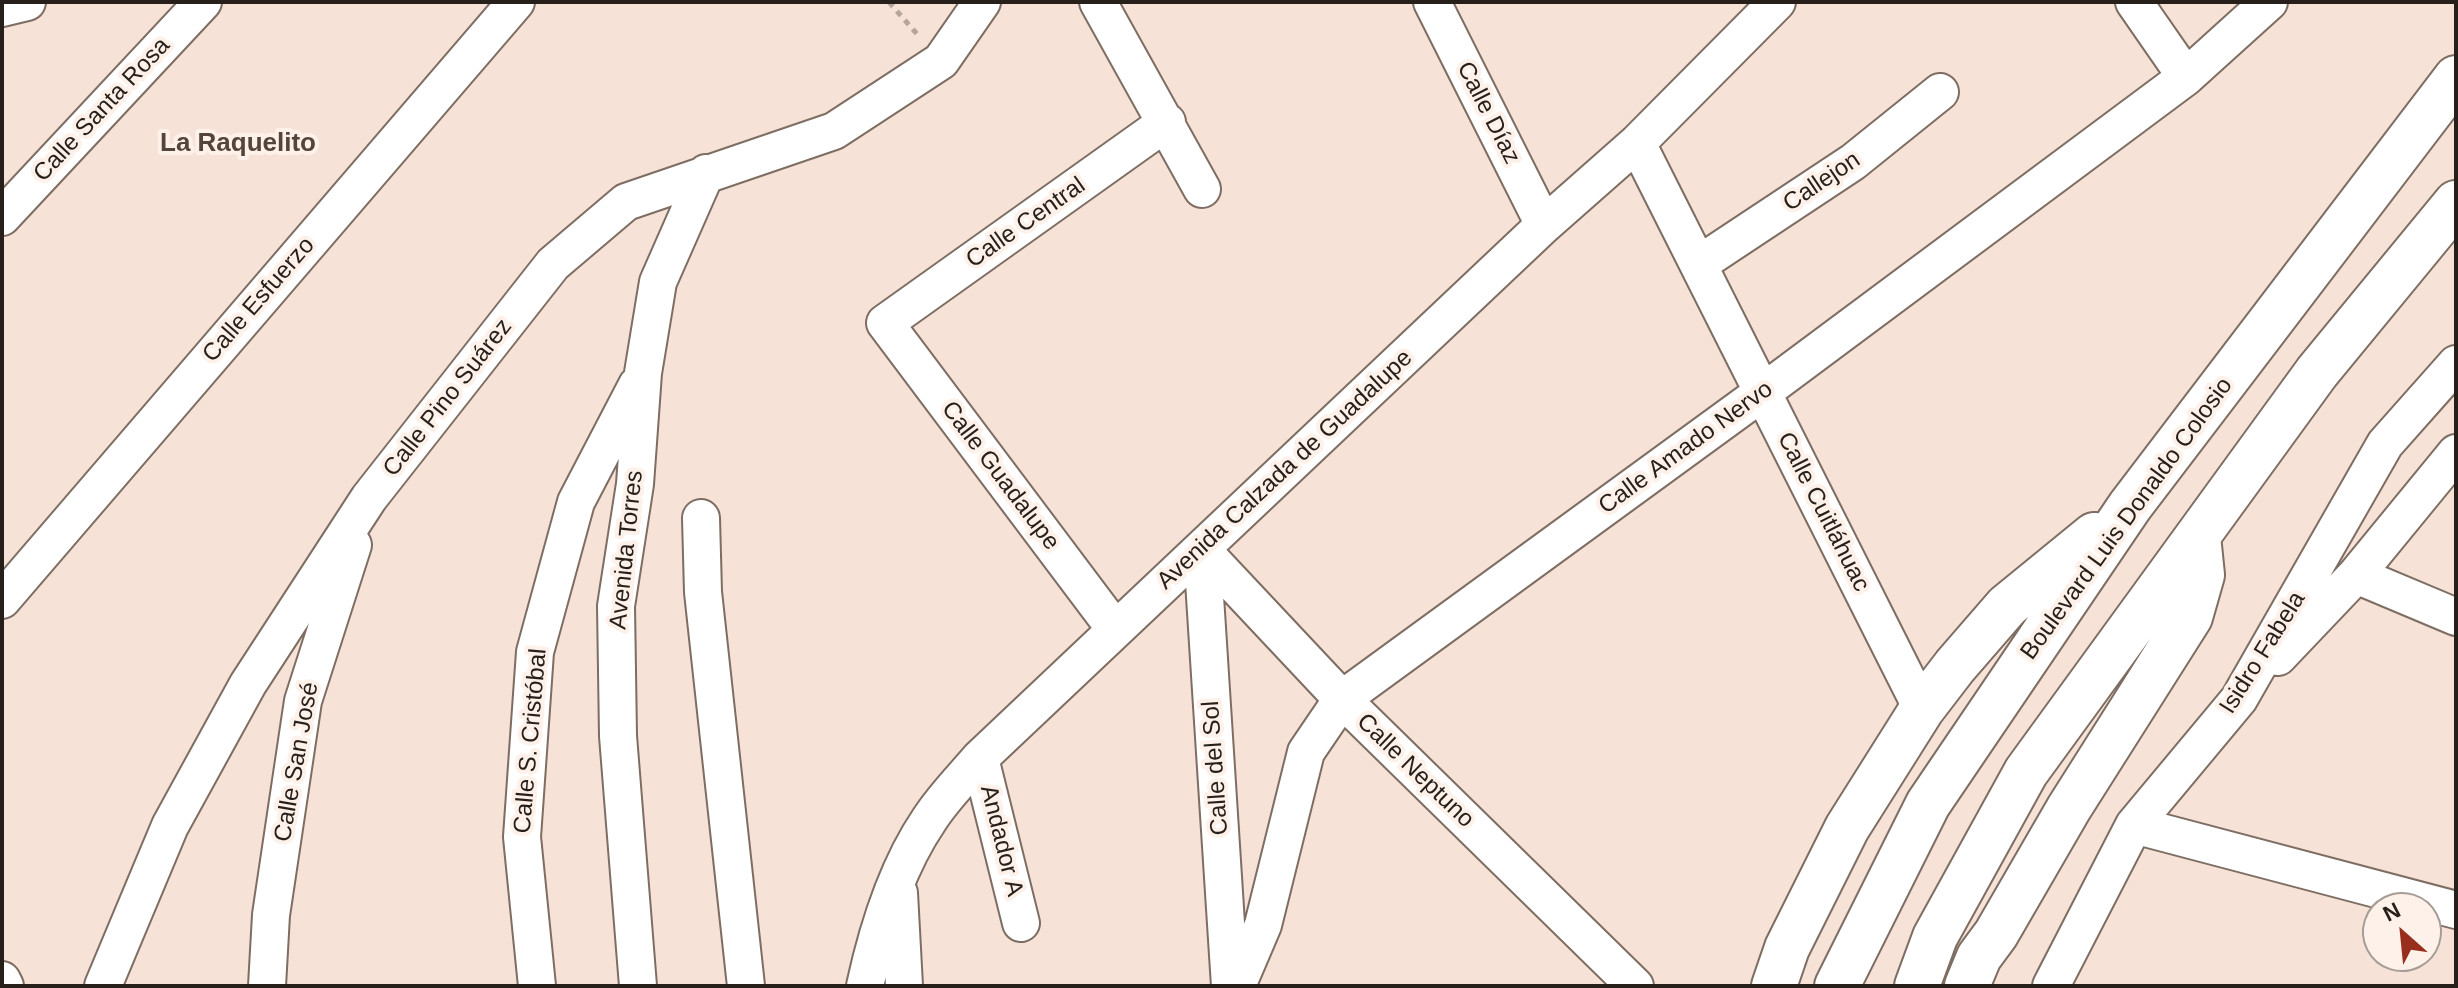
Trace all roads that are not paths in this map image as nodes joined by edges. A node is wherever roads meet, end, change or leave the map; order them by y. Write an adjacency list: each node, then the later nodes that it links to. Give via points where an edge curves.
1 (27, 2): 10 (street)
2 (203, 2): 19 (street, Calle Santa Rosa)
3 (516, 2): 33 (street, Calle Esfuerzo)
4 (982, 2): 16 (street, Calle Pino Suárez, via 941,61 834,131)
5 (1098, 2): 14 (street)
6 (1432, 2): 20 (street, Calle Díaz)
7 (1777, 2): 15 (street, Avenida Calzada de Guadalupe)
8 (2134, 2): 11 (street)
9 (2269, 2): 11 (street, Calle Amado Nervo)
10 (2, 8)
11 (2186, 77): 25 (street, Calle Amado Nervo)
12 (2456, 78): 28 (highway, Boulevard Luis Donaldo Colosio)
13 (1940, 92): 21 (street, Callejon, via 1853,162)
14 (1167, 122): 17 (street); 22 (street, Calle Central)
15 (1637, 143): 20 (street, Avenida Calzada de Guadalupe); 21 (street, Calle Cuitláhuac)
16 (706, 173): 24 (street, Avenida Torres, via 658,282); 27 (street, Calle Pino Suárez, via 626,202 553,264)
17 (1202, 189)
18 (2456, 203): 30 (highway, via 2317,372)
19 (2, 217)
20 (1544, 225): 31 (street, Avenida Calzada de Guadalupe)
21 (1699, 264): 25 (street, Calle Cuitláhuac)
22 (885, 323): 35 (street, Calle Guadalupe)
23 (2456, 364): 37 (street, Isidro Fabela, via 2385,444)
24 (643, 373): 48 (street, Calle S. Cristóbal, via 576,502 535,652 522,837); 49 (street, Avenida Torres, via 635,484 616,606 618,736)
25 (1763, 392): 36 (street, Calle Amado Nervo); 38 (street, Calle Cuitláhuac)
26 (2456, 453): 32 (street)
27 (369, 498): 45 (street, Calle Pino Suárez, via 248,684 170,826); 47 (street, Calle San José, via 303,701 271,915)
28 (2130, 506): 38 (highway, via 2007,606); 57 (highway, Boulevard Luis Donaldo Colosio, via 1928,804)
29 (701, 518): 50 (street, via 703,592)
30 (2198, 536): 58 (highway, via 2026,772 1935,937); 59 (highway, via 2202,575 2190,617 2069,808 1979,957)
31 (1202, 550): 35 (street, Avenida Calzada de Guadalupe); 36 (street, Calle Neptuno); 53 (street, Calle del Sol)
32 (2356, 575): 34 (street); 37 (street)
33 (2, 600)
34 (2456, 617)
35 (1115, 629): 39 (street, Avenida Calzada de Guadalupe)
36 (1342, 699): 54 (street, Calle Amado Nervo, via 1306,752 1263,925); 55 (street, Calle Neptuno)
37 (2239, 699): 40 (street, Isidro Fabela)
38 (1922, 709): 56 (highway, via 1847,828 1787,948)
39 (980, 758): 41 (street, Avenida Calzada de Guadalupe, via 929,820); 43 (street, Andador A)
40 (2134, 825): 42 (street); 60 (street, Isidro Fabela)
41 (899, 879): 51 (street, Avenida Calzada de Guadalupe); 52 (street)
42 (2456, 910)
43 (1021, 923)
44 (2, 980): 46 (street)
45 (105, 985)
46 (5, 986)
47 (267, 986)
48 (537, 986)
49 (638, 986)
50 (746, 986)
51 (865, 986)
52 (904, 986)
53 (1230, 986)
54 (1237, 986)
55 (1635, 986)
56 (1774, 986)
57 (1837, 986)
58 (1917, 986)
59 (1967, 986)
60 (2051, 986)

